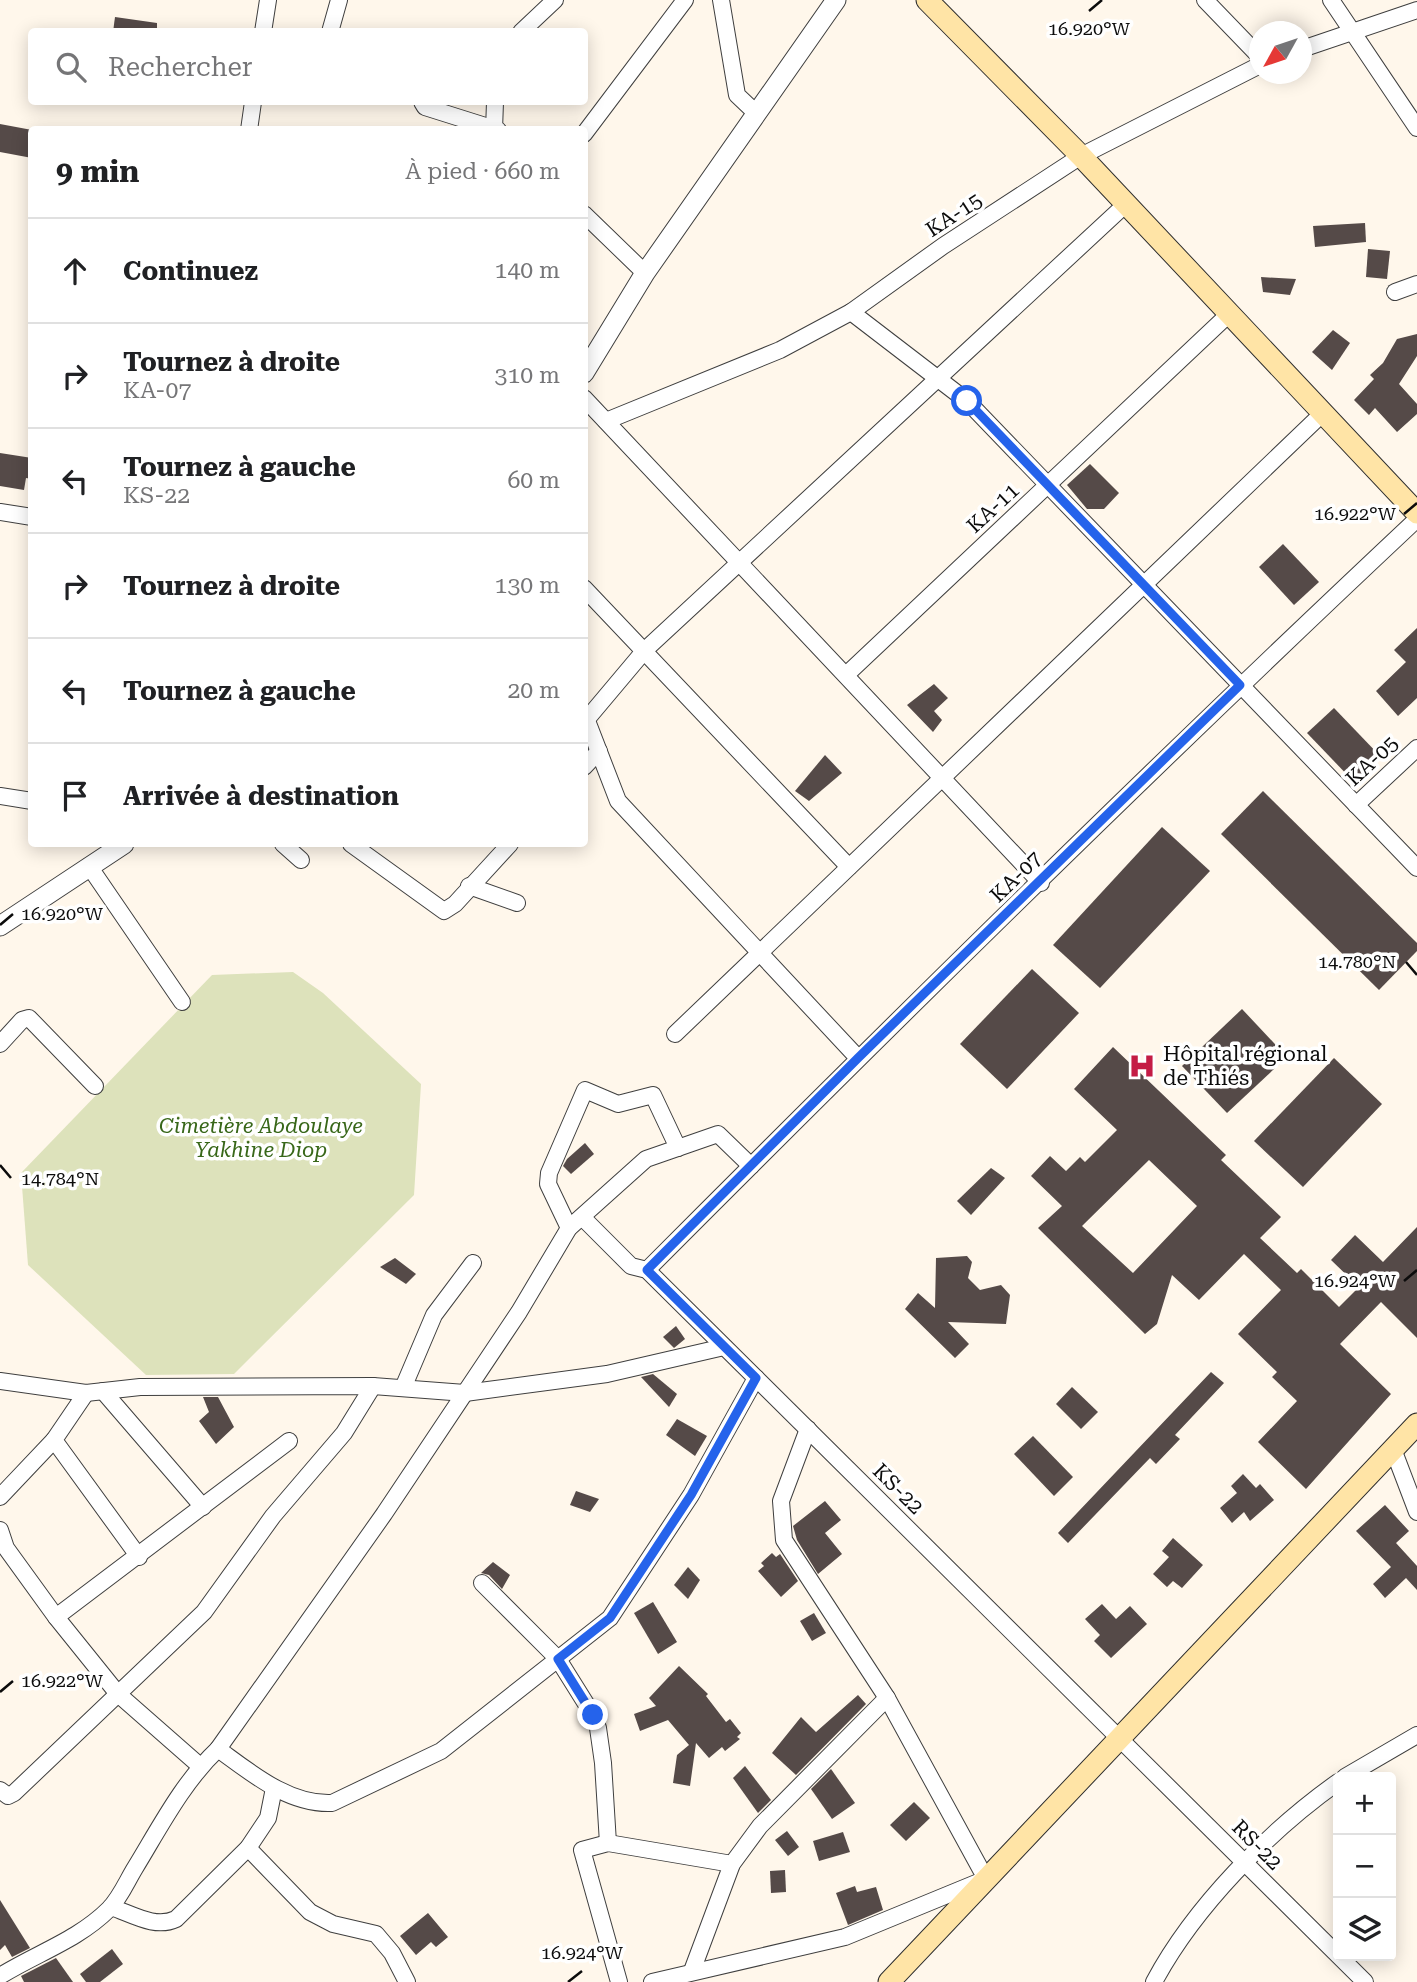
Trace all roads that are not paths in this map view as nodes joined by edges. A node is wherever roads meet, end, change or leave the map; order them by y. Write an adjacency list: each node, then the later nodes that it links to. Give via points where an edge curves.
1 (268, 0): 11 (street)
2 (339, 0): 12 (street)
3 (685, 0): 26 (street)
4 (721, 0): 21 (street, via 737,95)
5 (836, 0): 21 (street)
6 (927, 0): 27 (main road)
7 (1205, 0): 16 (street)
8 (1331, 0): 14 (street)
9 (550, 1): 13 (street)
10 (1417, 10): 14 (street)
11 (264, 28)
12 (331, 28)
13 (525, 28)
14 (1352, 30): 15 (street); 25 (street)
15 (1312, 45)
16 (1249, 46)
17 (1249, 70): 27 (street, KA-15)
18 (253, 105): 22 (street)
19 (424, 105): 23 (street)
20 (495, 105): 24 (street)
21 (757, 114): 30 (street)
22 (250, 126)
23 (486, 126)
24 (496, 126)
25 (1417, 128)
26 (588, 129)
27 (1081, 156): 28 (main road); 33 (street, KA-15)
28 (1126, 204): 34 (main road); 36 (street)
29 (588, 218): 30 (street)
30 (645, 273): 35 (street)
31 (1417, 284): 32 (street)
32 (1395, 292)
33 (851, 312): 36 (street); 39 (street, KA-15, via 780,350)
34 (1229, 314): 38 (main road); 40 (street, KA-11)
35 (588, 358)
36 (937, 378): 40 (street, via 967,401); 45 (street)
37 (588, 402): 39 (street)
38 (1323, 413): 42 (main road); 46 (street)
39 (606, 421): 45 (street)
40 (1048, 485): 46 (street); 49 (street, KA-11)
41 (0, 512): 43 (street)
42 (1417, 513)
43 (28, 516)
44 (1417, 519): 50 (street, KA-07)
45 (740, 563): 48 (street); 49 (street)
46 (1144, 585): 50 (street); 56 (street)
47 (588, 592): 48 (street)
48 (645, 650): 51 (street); 66 (street)
49 (846, 675): 56 (street)
50 (1240, 685): 59 (street); 68 (street, KA-07)
51 (588, 714)
52 (588, 721): 54 (street)
53 (1417, 748): 59 (street, KA-05)
54 (599, 751): 55 (street); 72 (street, via 618,801)
55 (588, 763)
56 (942, 778): 66 (street); 68 (street)
57 (0, 796): 58 (street)
58 (28, 800)
59 (1356, 805): 67 (street)
60 (119, 847): 65 (street)
61 (286, 847): 64 (street)
62 (355, 847): 69 (street, via 444,911)
63 (507, 847): 69 (street)
64 (301, 860)
65 (89, 866): 71 (street); 73 (street)
66 (849, 867): 72 (street)
67 (1417, 868)
68 (1041, 883): 76 (street, KA-07)
69 (469, 886): 70 (street)
70 (517, 903)
71 (0, 926)
72 (760, 952): 74 (street); 76 (street)
73 (182, 1002)
74 (675, 1034)
75 (0, 1044): 77 (street, via 29,1018)
76 (858, 1058): 79 (street, KA-07)
77 (95, 1086)
78 (678, 1148): 79 (street, via 718,1133); 80 (street, via 646,1159); 81 (street, via 653,1095 618,1104 586,1090 549,1173 548,1184)
79 (751, 1166): 83 (street, KA-07)
80 (582, 1217): 81 (street); 83 (street, KS-22, via 631,1266)
81 (569, 1228): 91 (street)
82 (473, 1263): 88 (street, via 434,1315)
83 (647, 1270): 84 (street, KS-22)
84 (724, 1347): 85 (street, KS-22); 91 (street, via 607,1374)
85 (756, 1378): 93 (street, KS-22); 105 (street, via 691,1495 610,1618)
86 (0, 1381): 90 (street)
87 (373, 1386): 88 (street); 89 (street); 106 (street, via 344,1433 273,1516 204,1612)
88 (402, 1388): 91 (street)
89 (103, 1391): 90 (street); 98 (street)
90 (86, 1393): 94 (street)
91 (465, 1393): 110 (street)
92 (1417, 1424): 96 (main road)
93 (808, 1429): 107 (street, via 781,1501 784,1540); 109 (street, KS-22)
94 (54, 1440): 97 (street); 102 (street)
95 (289, 1441): 98 (street)
96 (1393, 1449): 99 (street); 109 (main road)
97 (0, 1497)
98 (203, 1507): 102 (street)
99 (1417, 1512)
100 (0, 1530): 101 (street)
101 (3, 1548): 104 (street)
102 (139, 1557): 104 (street)
103 (482, 1583): 105 (street)
104 (56, 1617): 106 (street)
105 (558, 1659): 114 (street, via 441,1751 332,1803 318,1804); 116 (street, via 598,1728)
106 (118, 1694): 111 (street); 115 (street, via 14,1793 8,1796)
107 (887, 1698): 118 (street, via 760,1826); 120 (street)
108 (1417, 1735): 112 (street)
109 (1120, 1737): 119 (street, RS-22); 120 (main road)
110 (218, 1749): 111 (street); 114 (street)
111 (200, 1766): 121 (street)
112 (1354, 1772)
113 (1333, 1786): 119 (street, via 1283,1826)
114 (274, 1788): 117 (street, via 268,1818)
115 (0, 1790)
116 (608, 1843): 118 (street); 125 (street, via 582,1850)
117 (248, 1848): 121 (street, via 176,1919 165,1924); 124 (street, via 310,1912 332,1924 376,1934)
118 (732, 1864): 122 (street)
119 (1246, 1865): 128 (street, via 1184,1934); 129 (street, RS-22)
120 (986, 1879): 122 (street, via 845,1937); 127 (main road)
121 (111, 1907): 123 (street, via 75,1937)
122 (692, 1971): 126 (street)
123 (0, 1976)
124 (407, 1982)
125 (619, 1982)
126 (652, 1982)
127 (889, 1982)
128 (1154, 1982)
129 (1365, 1982)

